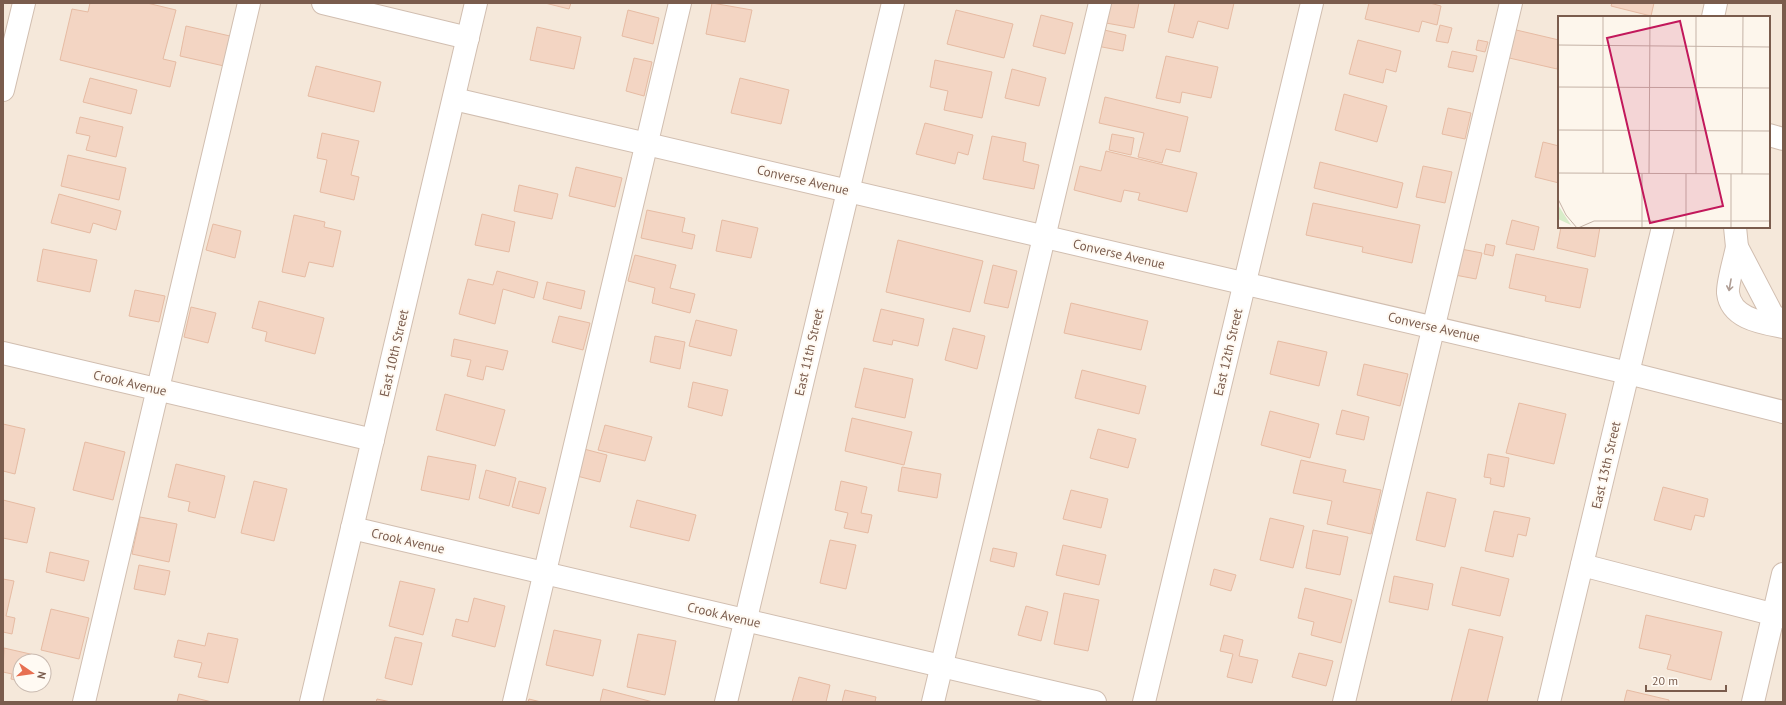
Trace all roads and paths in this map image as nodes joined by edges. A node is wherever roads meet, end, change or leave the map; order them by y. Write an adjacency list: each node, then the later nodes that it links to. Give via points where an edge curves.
1 (24, 3): 13 (street)
2 (250, 3): 28 (street)
3 (324, 3): 12 (street)
4 (476, 3): 12 (street, East 10th Street)
5 (680, 3): 17 (street)
6 (893, 3): 18 (street, East 11th Street)
7 (1100, 3): 20 (street)
8 (1312, 3): 22 (street, East 12th Street)
9 (1511, 3): 24 (street)
10 (1716, 3): 11 (street)
11 (1713, 16)
12 (468, 38): 14 (street, East 10th Street)
13 (3, 90)
14 (454, 98): 17 (street, Converse Avenue); 30 (street, East 10th Street)
15 (1770, 135): 16 (street)
16 (1783, 139)
17 (647, 144): 18 (street, Converse Avenue); 33 (street)
18 (848, 191): 20 (street, Converse Avenue); 36 (street, East 11th Street)
19 (1663, 228): 27 (street, East 13th Street)
20 (1044, 237): 22 (street, Converse Avenue); 37 (street)
21 (1736, 237): 23 (street, via 1772,314); 25 (street, one-way to 25, via 1728,294 1736,310 1755,321)
22 (1244, 283): 24 (street, Converse Avenue); 44 (street, East 12th Street)
23 (1783, 323)
24 (1433, 327): 27 (street, Converse Avenue); 45 (street)
25 (1783, 327)
26 (3, 353): 28 (street, Crook Avenue)
27 (1628, 373): 29 (street, Converse Avenue); 32 (street, East 13th Street)
28 (158, 390): 30 (street, Crook Avenue); 38 (street)
29 (1783, 412)
30 (373, 440): 31 (street, East 10th Street)
31 (352, 528): 33 (street, Crook Avenue); 39 (street, East 10th Street)
32 (1582, 565): 35 (street); 46 (street, East 13th Street)
33 (544, 573): 36 (street, Crook Avenue); 40 (street)
34 (1783, 574): 35 (street)
35 (1778, 616): 47 (street)
36 (746, 620): 37 (street, Crook Avenue); 41 (street, East 11th Street)
37 (942, 666): 42 (street); 43 (street, Crook Avenue)
38 (84, 702)
39 (311, 702)
40 (514, 702)
41 (726, 702)
42 (933, 702)
43 (1095, 702)
44 (1144, 702)
45 (1344, 702)
46 (1550, 702)
47 (1753, 702)

